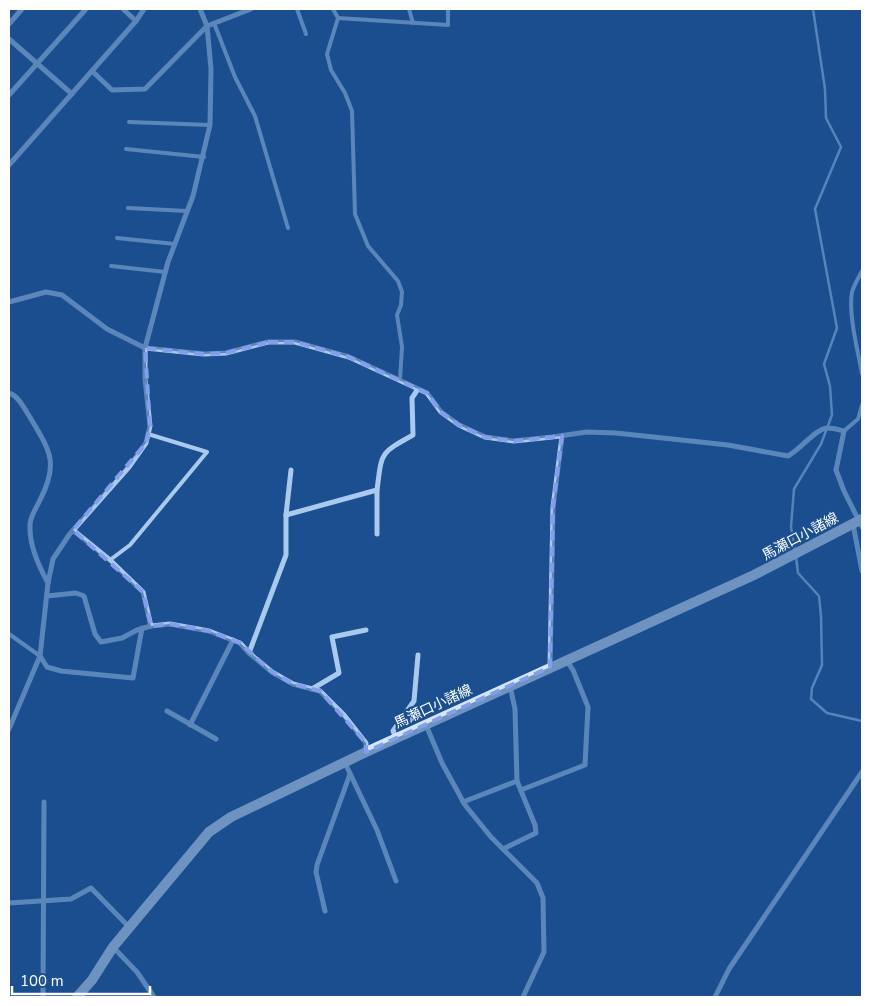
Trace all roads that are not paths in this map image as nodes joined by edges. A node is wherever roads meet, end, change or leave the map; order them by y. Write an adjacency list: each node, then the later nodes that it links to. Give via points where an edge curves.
1 (22, 9): 14 (street)
2 (86, 9): 19 (street)
3 (122, 9): 12 (street)
4 (144, 9): 12 (street)
5 (200, 9): 16 (street)
6 (251, 9): 13 (street)
7 (297, 9): 17 (lane)
8 (333, 9): 11 (lane)
9 (409, 9): 15 (lane)
10 (448, 9): 15 (lane, via 448,26)
11 (338, 18): 15 (lane); 39 (lane, via 327,54 331,70 346,93 352,111 355,214 368,246 398,281 402,292 397,315 402,347)
12 (136, 21): 20 (street)
13 (214, 23): 16 (street); 30 (lane, via 235,77 255,116)
14 (9, 24)
15 (412, 24)
16 (207, 26): 20 (street, via 145,89 112,90); 24 (street, via 211,68)
17 (306, 34)
18 (9, 39): 19 (street)
19 (37, 65): 21 (street); 22 (street)
20 (92, 71): 21 (street)
21 (72, 94): 27 (street)
22 (9, 95)
23 (130, 122): 24 (lane)
24 (210, 125): 26 (street)
25 (126, 149): 26 (lane)
26 (204, 157): 29 (street)
27 (9, 165)
28 (128, 208): 29 (lane)
29 (187, 211): 32 (street)
30 (288, 228)
31 (117, 238): 32 (lane)
32 (175, 244): 35 (street)
33 (111, 266): 35 (lane)
34 (862, 270): 38 (lane, via 852,292 852,306)
35 (165, 272): 37 (street)
36 (9, 302): 37 (street, via 46,292 62,295 107,329)
37 (145, 348): 39 (street, via 204,354 226,353 268,342 294,342 349,357); 45 (street)
38 (862, 374)
39 (400, 380): 40 (street)
40 (418, 389): 46 (street, via 427,393 441,412 485,437 514,440); 48 (street, via 412,398 413,435 387,450 381,461)
41 (9, 393): 55 (street, via 22,404 49,450 48,486 30,521 30,536 38,564)
42 (862, 405): 43 (lane)
43 (860, 419): 44 (lane)
44 (844, 431): 46 (street, via 820,430 788,456 660,437 586,432); 50 (street, via 836,470)
45 (148, 434): 51 (street, via 146,443 128,467); 53 (lane, via 207,452 130,545)
46 (562, 436): 66 (street, via 553,507)
47 (291, 470): 49 (street)
48 (377, 490): 49 (street); 52 (street)
49 (286, 515): 62 (street, via 286,555)
50 (859, 523): 54 (street); 65 (main road, 馬瀬口小諸線, via 754,575)
51 (73, 530): 53 (street); 55 (street, via 53,559)
52 (377, 534)
53 (110, 560): 57 (street, via 143,592)
54 (862, 571)
55 (48, 583): 56 (street)
56 (47, 596): 58 (street, via 76,592 84,596 95,634 101,642 122,638); 64 (street)
57 (152, 626): 58 (street); 61 (street, via 170,624 209,631)
58 (142, 628): 64 (street, via 133,678 61,671 47,667)
59 (366, 630): 68 (street, via 332,637 339,672)
60 (9, 634): 64 (lane)
61 (233, 640): 62 (street); 70 (street)
62 (249, 653): 68 (street, via 279,676)
63 (418, 655): 73 (street, via 414,701 393,731)
64 (40, 656): 72 (street)
65 (566, 660): 66 (main road, 馬瀬口小諸線); 80 (street, via 588,707 585,765)
66 (550, 667): 67 (main road, 馬瀬口小諸線)
67 (510, 686): 71 (main road, 馬瀬口小諸線); 79 (street, via 515,709)
68 (312, 689): 75 (street, via 320,691 344,715 366,743)
69 (167, 711): 70 (street)
70 (190, 725): 74 (street)
71 (426, 725): 73 (main road, 馬瀬口小諸線); 82 (street)
72 (9, 728)
73 (396, 738): 75 (main road, 馬瀬口小諸線)
74 (216, 739)
75 (366, 752): 76 (main road, 馬瀬口小諸線)
76 (345, 762): 78 (street); 88 (main road, 馬瀬口小諸線, via 231,817 209,832)
77 (862, 772): 94 (street, via 729,969)
78 (350, 774): 84 (street, via 377,830); 87 (street, via 317,865)
79 (517, 781): 80 (street); 82 (street)
80 (521, 790): 83 (street, via 536,826 536,834)
81 (44, 802): 85 (street)
82 (463, 802): 83 (street)
83 (503, 849): 93 (street, via 537,883 543,898 544,952)
84 (396, 881)
85 (44, 902): 86 (street); 88 (street, via 71,899 91,888); 90 (street)
86 (9, 903)
87 (325, 911)
88 (130, 928): 89 (main road, 馬瀬口小諸線)
89 (113, 948): 91 (main road, 馬瀬口小諸線); 92 (street, via 137,972)
90 (43, 997)
91 (77, 997)
92 (154, 997)
93 (523, 997)
94 (715, 997)

